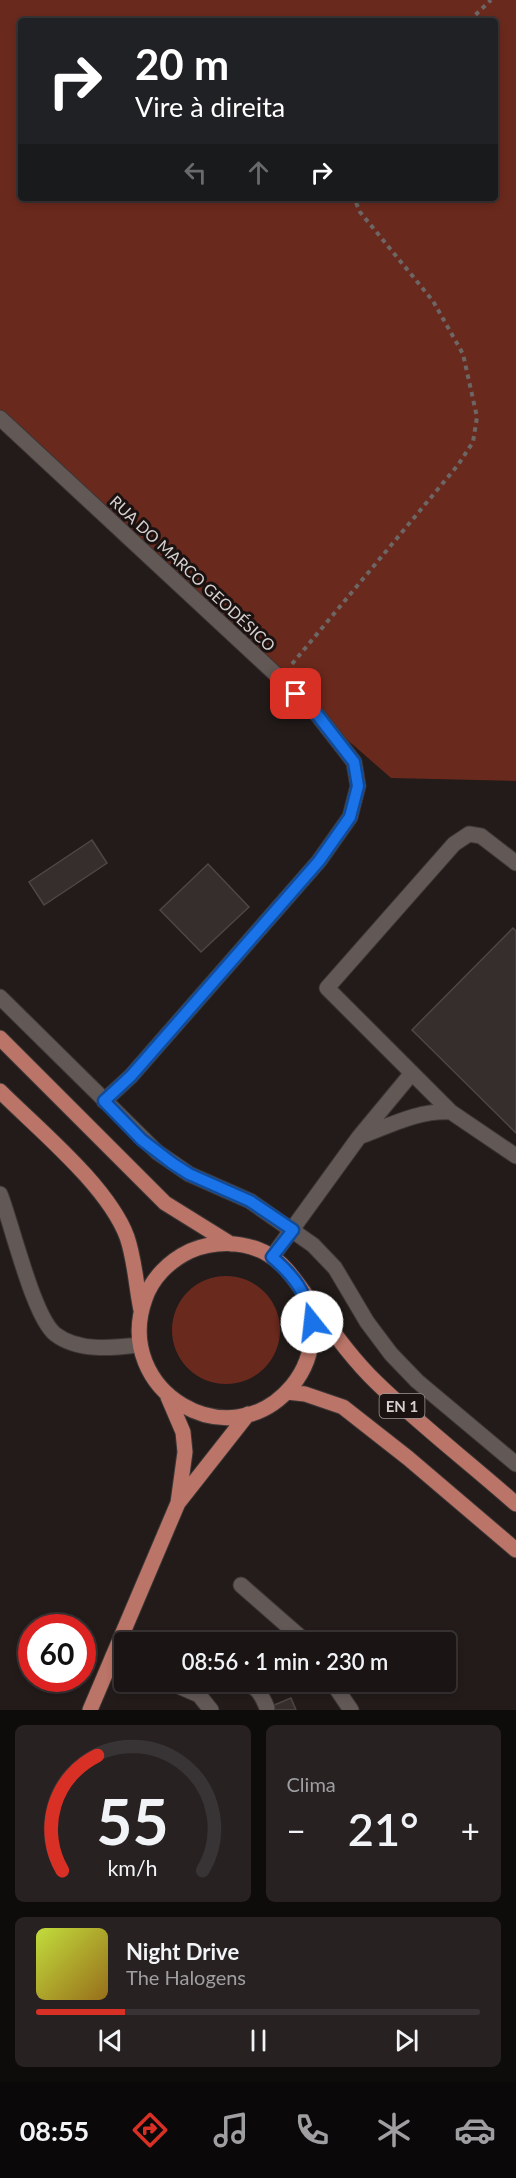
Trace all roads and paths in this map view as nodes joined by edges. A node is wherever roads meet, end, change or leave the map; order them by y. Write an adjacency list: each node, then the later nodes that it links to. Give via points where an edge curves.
1 (491, 0): 2 (path)
2 (472, 18)
3 (355, 201): 5 (path, via 360,212 433,301 463,354 477,417 473,442 458,465)
4 (0, 418): 5 (street, RUA DO MARCO GEODÉSICO)
5 (280, 679): 11 (street, RUA DO MARCO GEODÉSICO, via 312,708 354,762 358,786 350,817 319,861 131,1076)
6 (516, 863): 9 (street, via 481,836 469,834 454,844 327,987)
7 (0, 997): 11 (street)
8 (0, 1038): 17 (main road, EN 1, via 165,1203)
9 (412, 1072): 12 (street); 13 (street)
10 (0, 1090): 20 (main road, EN 1, via 111,1207 131,1250)
11 (104, 1101): 16 (street, via 142,1140 172,1163 250,1201)
12 (451, 1112): 13 (street, via 413,1116); 14 (street)
13 (359, 1137): 16 (street)
14 (516, 1156)
15 (0, 1194): 21 (street, via 42,1315 54,1333 102,1348)
16 (293, 1230): 18 (street); 25 (street, via 335,1268 367,1322 404,1368)
17 (231, 1244): 18 (main road, EN 1, via 246,1245); 20 (main road, EN 1, via 197,1248 167,1266 156,1278)
18 (272, 1257): 19 (main road, EN 1, via 291,1272)
19 (304, 1293): 22 (main road, EN 1, via 312,1322 310,1352); 27 (main road, EN 1, via 375,1382)
20 (141, 1310): 21 (main road, EN 1)
21 (140, 1345): 23 (main road, EN 1, via 149,1371)
22 (287, 1392): 24 (main road, EN 1, via 269,1406); 28 (main road, EN 1, via 343,1407)
23 (166, 1394): 24 (main road, EN 1, via 205,1415); 26 (main road, via 183,1432 185,1452)
24 (248, 1414): 26 (main road)
25 (516, 1464)
26 (178, 1503): 30 (main road)
27 (516, 1504)
28 (516, 1550)
29 (241, 1585): 31 (street)
30 (129, 1632)
31 (295, 1632)
32 (114, 1667): 37 (main road)
33 (193, 1692): 38 (street)
34 (260, 1692): 36 (street)
35 (339, 1692): 39 (street)
36 (267, 1708)
37 (90, 1710)
38 (212, 1710)
39 (351, 1710)

